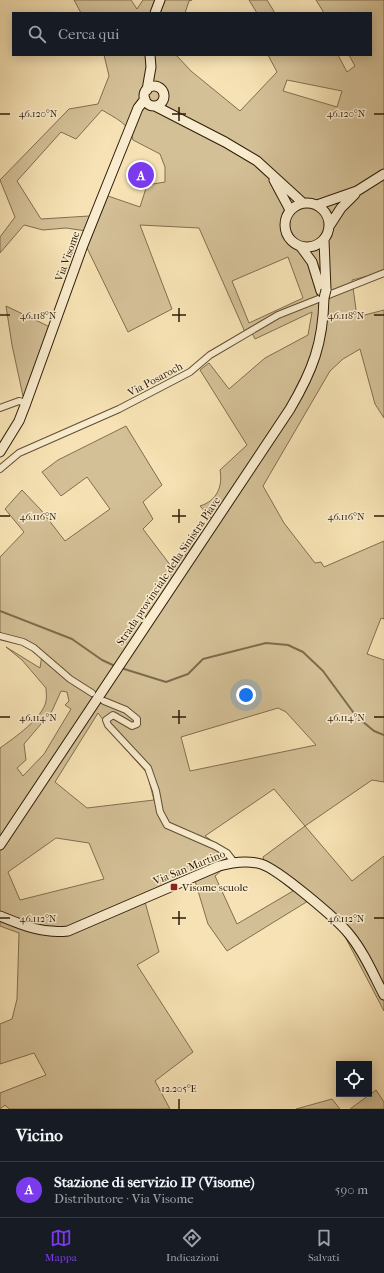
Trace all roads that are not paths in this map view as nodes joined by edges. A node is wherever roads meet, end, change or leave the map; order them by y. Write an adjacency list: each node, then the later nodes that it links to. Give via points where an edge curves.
1 (160, 0): 2 (street)
2 (155, 12)
3 (150, 56): 4 (street)
4 (150, 66): 5 (street); 6 (street)
5 (158, 88): 6 (street, via 152,87); 7 (street, via 163,92)
6 (146, 94): 8 (street, via 147,103); 10 (street, Via Visome)
7 (163, 98): 8 (street, via 160,104); 9 (street)
8 (153, 106): 9 (street); 10 (street)
9 (177, 117): 11 (street, via 244,153)
10 (134, 118): 22 (street, Via Visome, via 83,246)
11 (271, 173): 14 (street); 16 (street)
12 (384, 174): 13 (street)
13 (357, 192): 15 (street); 17 (street)
14 (303, 203): 15 (street); 16 (street)
15 (317, 205): 17 (street, via 327,214)
16 (290, 210): 19 (street, via 286,217 286,232 294,244)
17 (330, 225): 18 (street)
18 (324, 240): 19 (street, via 315,246); 21 (street)
19 (301, 247): 21 (street, via 312,262)
20 (384, 273): 21 (street, Via Posaroch)
21 (322, 296): 25 (street, Via Posaroch, via 278,315 210,355 183,376 119,409 19,453); 29 (street, Strada provinciale della Sinistra Piave, via 323,323 319,348 300,392)
22 (26, 403): 23 (street, via 19,401); 24 (street, Via Visome, via 19,421)
23 (0, 408)
24 (0, 452)
25 (0, 469)
26 (0, 636): 27 (street, via 34,648 70,679)
27 (92, 693)
28 (104, 701): 30 (street, via 133,714 137,719 137,724 132,726 113,715 106,720 108,726 148,768 160,812 167,825 215,846 227,853)
29 (0, 845)
30 (234, 862): 31 (street, Via San Martino, via 68,931 52,932 32,928); 32 (street, Via San Martino, via 256,863 269,867 331,916 356,943)
31 (0, 916)
32 (384, 995)

